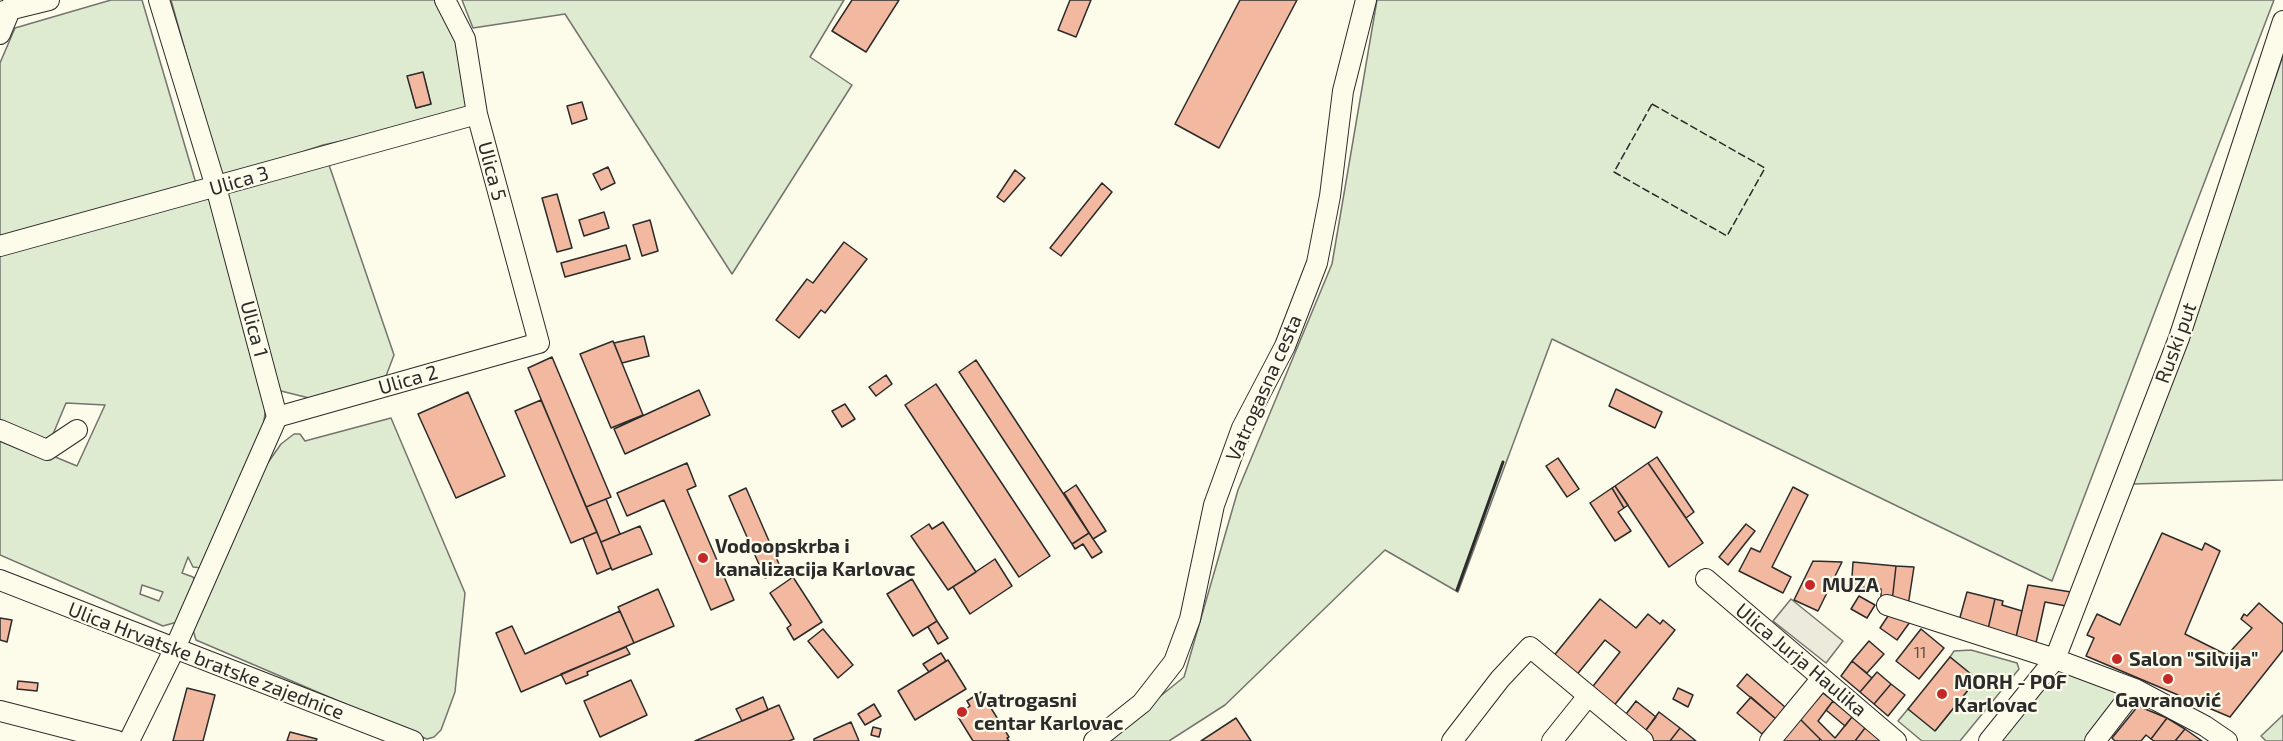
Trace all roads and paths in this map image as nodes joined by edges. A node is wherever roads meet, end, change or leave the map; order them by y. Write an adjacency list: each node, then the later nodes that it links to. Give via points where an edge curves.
1 (50, 0): 5 (street)
2 (159, 0): 9 (street, Ulica 1)
3 (445, 0): 8 (street, Ulica 5, via 465,39)
4 (1366, 0): 27 (street, Vatrogasna cesta, via 1343,91 1317,263 1286,346 1242,428 1214,505 1190,619 1174,662 1142,703)
5 (9, 7): 7 (street)
6 (2283, 21): 19 (street, Ruski put, via 2179,338)
7 (0, 34)
8 (477, 114): 9 (street, Ulica 3); 11 (street, Ulica 5)
9 (216, 187): 10 (street, Ulica 3); 12 (street, Ulica 1)
10 (0, 246)
11 (538, 343): 12 (street, Ulica 2)
12 (277, 417): 18 (street)
13 (0, 430): 14 (street, via 47,450)
14 (77, 430)
15 (1706, 579): 20 (street, Ulica Jurja Haulika)
16 (0, 580): 18 (street, Ulica Hrvatske bratske zajednice)
17 (1887, 605): 19 (street)
18 (175, 648): 25 (street); 26 (street, Ulica Hrvatske bratske zajednice)
19 (2055, 659): 21 (street); 33 (street, Ruski put)
20 (1822, 678): 31 (street); 32 (street, Ulica Jurja Haulika)
21 (2135, 689): 34 (street); 35 (street)
22 (1588, 696): 28 (street, via 1530,647); 29 (street); 30 (street)
23 (0, 711): 24 (street)
24 (117, 741)
25 (129, 741)
26 (413, 741)
27 (1094, 741)
28 (1452, 741)
29 (1552, 741)
30 (1643, 741)
31 (1770, 741)
32 (1896, 741)
33 (1989, 741)
34 (2095, 741)
35 (2227, 741)

